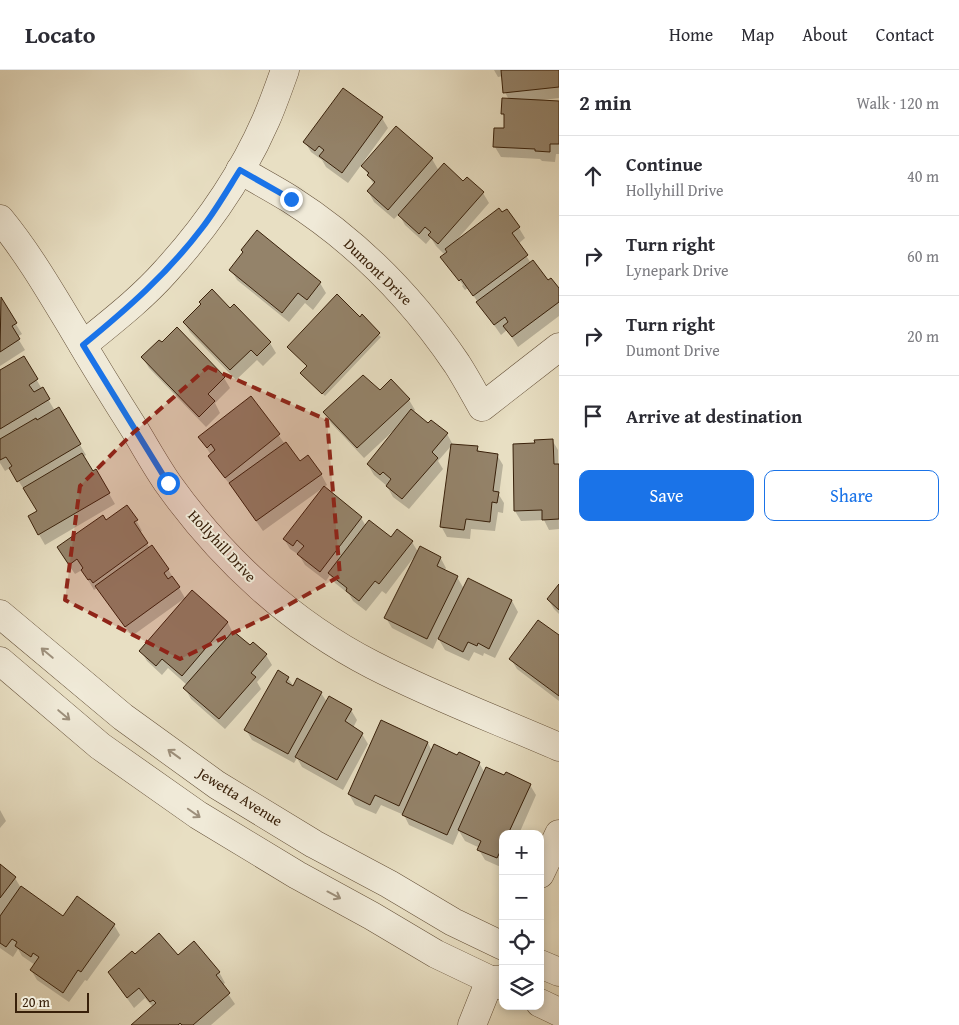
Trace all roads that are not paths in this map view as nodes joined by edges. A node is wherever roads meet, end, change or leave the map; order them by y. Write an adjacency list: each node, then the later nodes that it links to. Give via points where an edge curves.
1 (285, 70): 2 (street, via 266,120)
2 (240, 170): 4 (street, via 203,227 165,272 127,310); 5 (street, Dumont Drive, via 291,199 376,266 416,309 457,364 482,407)
3 (0, 219): 4 (street, Hollyhill Drive, via 23,249)
4 (83, 345): 8 (street, Hollyhill Drive, via 168,483 203,530 281,606 372,665)
5 (559, 347)
6 (0, 614): 12 (street, Jewetta Avenue, one-way to 6, via 314,844 217,785 123,717)
7 (0, 661): 10 (street, one-way to 10, via 100,746)
8 (559, 747)
9 (559, 834): 11 (street)
10 (245, 844): 13 (street, via 309,860 472,949); 16 (street, one-way to 16, via 436,954)
11 (544, 866)
12 (499, 945)
13 (499, 947)
14 (542, 965): 15 (street)
15 (559, 972)
16 (499, 982): 21 (street)
17 (544, 986): 18 (street)
18 (559, 991)
19 (544, 1005): 20 (street)
20 (559, 1012)
21 (472, 1025)

